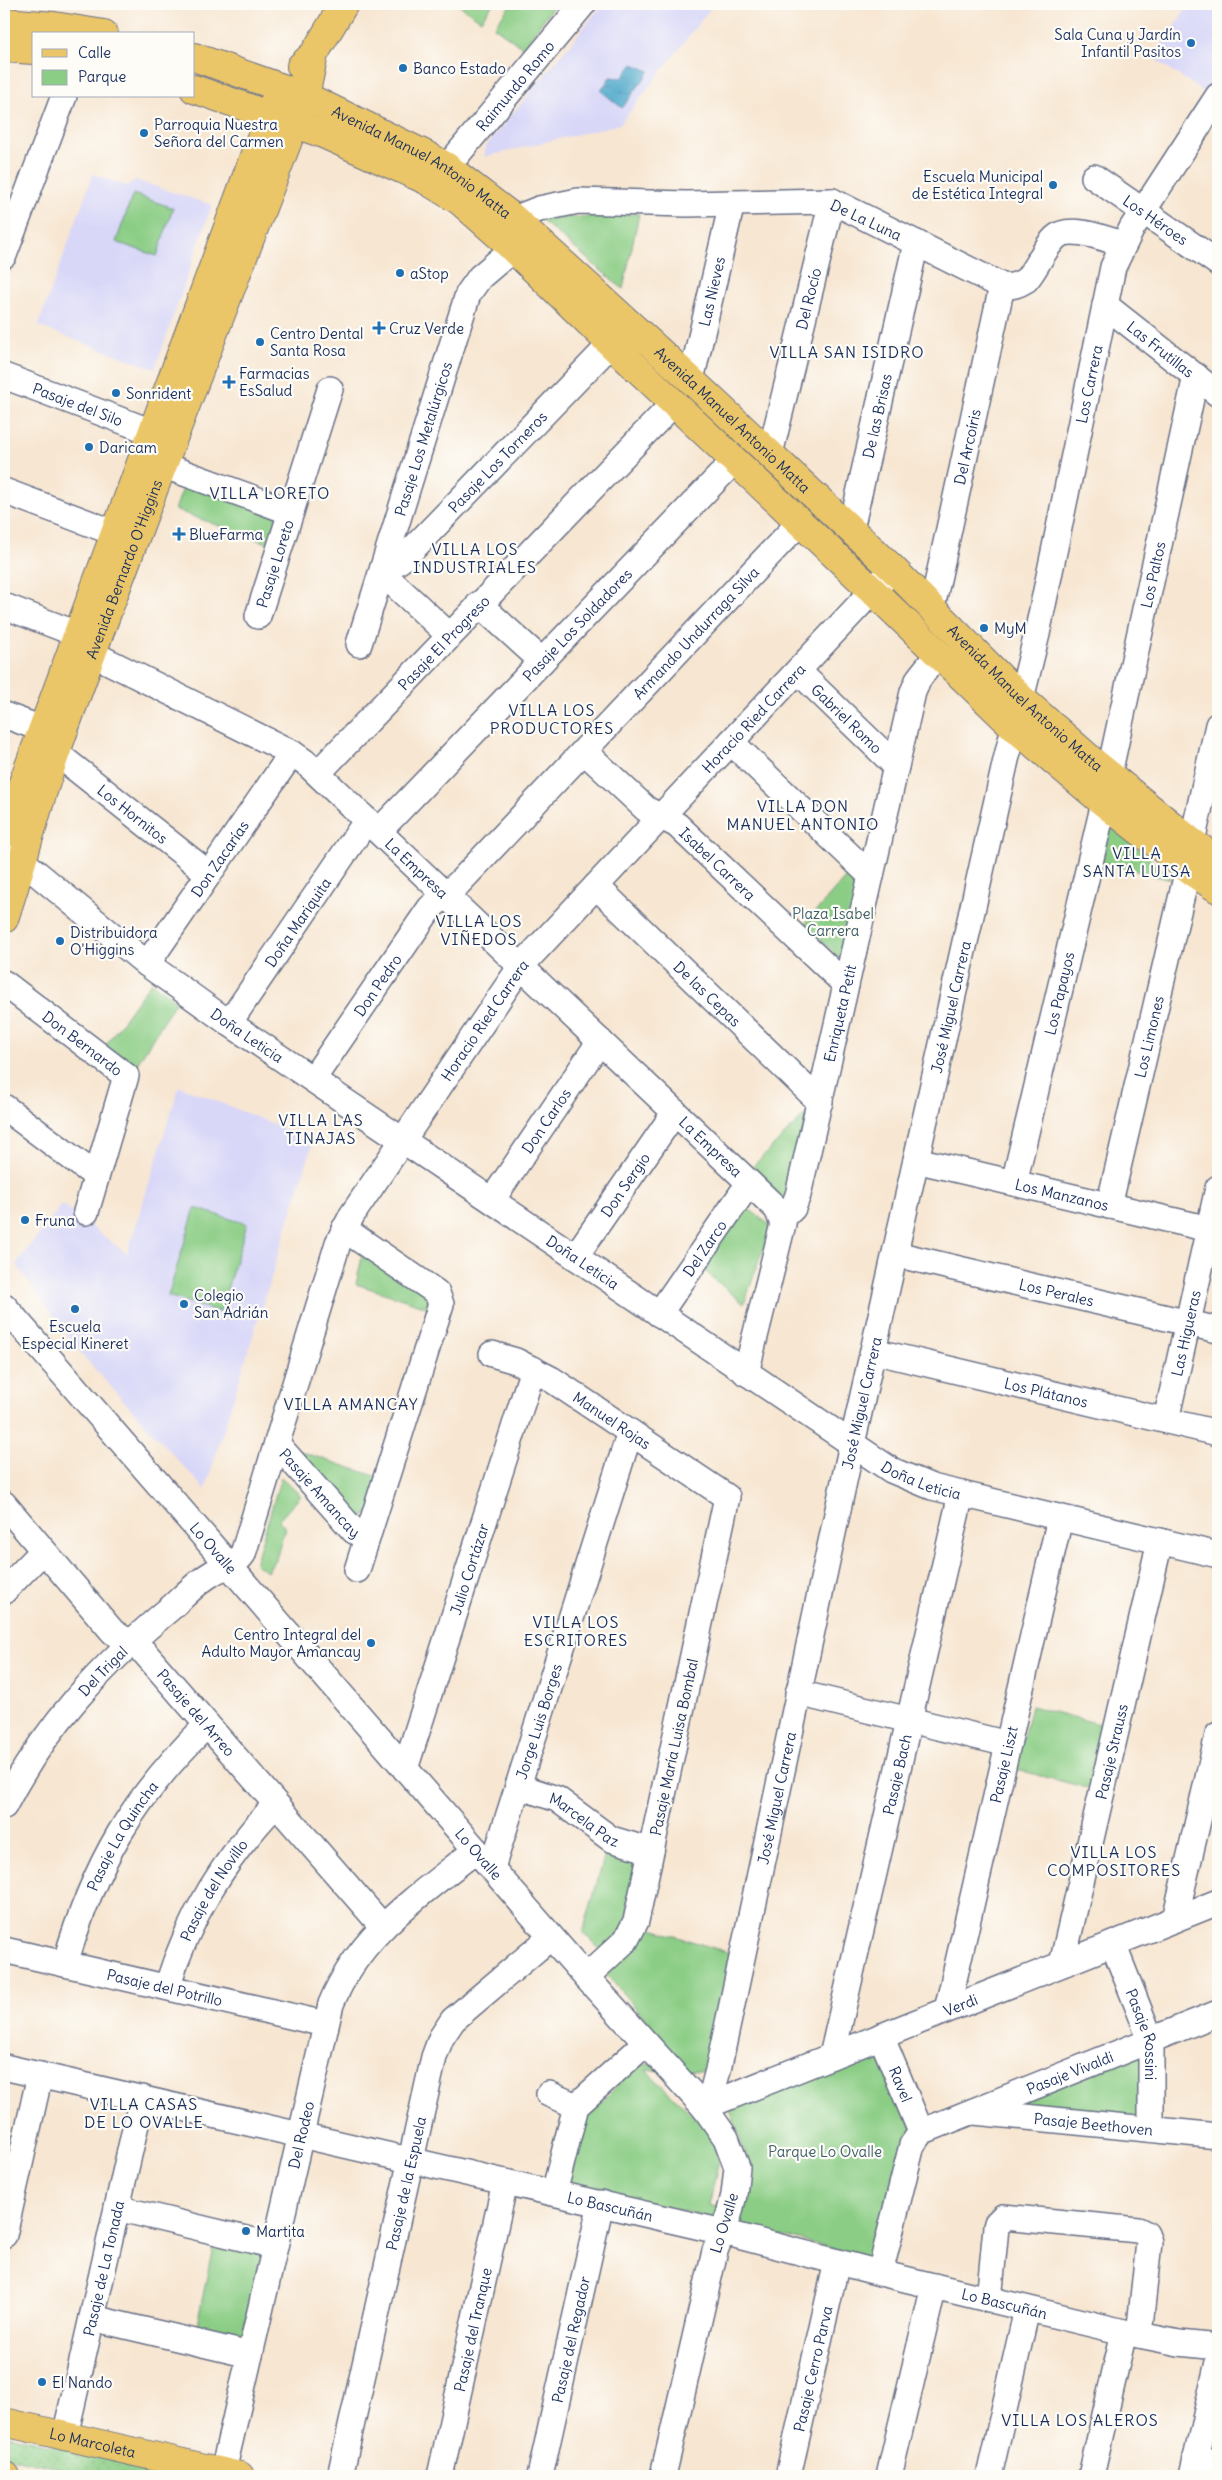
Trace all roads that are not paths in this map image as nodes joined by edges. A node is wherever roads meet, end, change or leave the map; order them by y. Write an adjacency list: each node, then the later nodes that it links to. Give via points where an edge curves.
1 (344, 4): 7 (main road, Avenida Bernardo O'Higgins)
2 (583, 4): 17 (street, Raimundo Romo)
3 (4, 22): 4 (main road)
4 (92, 32)
5 (4, 48): 6 (main road)
6 (32, 50)
7 (314, 54): 9 (main road, Avenida Bernardo O'Higgins); 11 (main road, Avenida Bernardo O'Higgins)
8 (195, 56): 9 (main road, Avenida Manuel Antonio Matta)
9 (280, 86): 11 (main road, Avenida Manuel Antonio Matta); 14 (main road, Avenida Bernardo O'Higgins)
10 (195, 88): 14 (main road, Avenida Manuel Antonio Matta)
11 (305, 96): 15 (main road, Avenida Bernardo O'Higgins); 17 (main road, Avenida Manuel Antonio Matta)
12 (1218, 96): 16 (street, Los Carrera)
13 (63, 98): 26 (street)
14 (269, 114): 15 (main road, Avenida Manuel Antonio Matta); 37 (main road, Avenida Bernardo O'Higgins)
15 (295, 123): 25 (main road, Avenida Manuel Antonio Matta, via 441,188); 40 (main road, Avenida Bernardo O'Higgins)
16 (1209, 130): 21 (street, Los Carrera)
17 (447, 167): 22 (main road, Avenida Manuel Antonio Matta)
18 (1094, 176): 21 (street, Los Héroes)
19 (832, 201): 20 (street, De La Luna); 23 (street, De La Luna); 38 (street, Del Rocío)
20 (732, 203): 22 (street, De La Luna, via 578,201); 33 (street, Las Nieves)
21 (1143, 211): 24 (street, Los Carrera); 27 (street, Los Héroes)
22 (514, 218): 33 (main road, Avenida Manuel Antonio Matta)
23 (916, 243): 28 (street, De La Luna); 44 (street, De las Brisas)
24 (1122, 244): 28 (street, via 1088,234 1062,233 1026,280 1014,286); 29 (street, Los Carrera, via 1112,267)
25 (513, 249): 30 (main road, Avenida Manuel Antonio Matta); 47 (street, Pasaje Los Metalúrgicos, via 480,277 468,294)
26 (4, 255)
27 (1218, 263)
28 (1002, 286): 51 (street, Del Arcoíris)
29 (1105, 305): 32 (street, Las Frutillas); 59 (street, Los Carrera)
30 (611, 344): 36 (main road, Avenida Manuel Antonio Matta); 47 (street, Pasaje Los Torneros, via 406,556)
31 (4, 376): 37 (street, Pasaje del Silo)
32 (1196, 376): 35 (street, Las Frutillas); 70 (street, Los Paltos)
33 (691, 380): 38 (main road, Avenida Manuel Antonio Matta)
34 (330, 389): 42 (street, Pasaje Loreto)
35 (1218, 394)
36 (674, 403): 39 (main road, Avenida Manuel Antonio Matta); 49 (street, Pasaje El Progreso)
37 (152, 432): 40 (main road, Avenida Bernardo O'Higgins)
38 (770, 454): 44 (main road, Avenida Manuel Antonio Matta)
39 (734, 461): 43 (main road, Avenida Manuel Antonio Matta); 57 (street, Pasaje Los Soldadores)
40 (152, 462): 42 (street, Pasaje Loreto); 45 (main road, Avenida Bernardo O'Higgins); 54 (main road, Avenida Bernardo O'Higgins)
41 (4, 491): 45 (street)
42 (291, 512): 52 (street, Pasaje Loreto)
43 (800, 522): 48 (main road, Avenida Manuel Antonio Matta); 65 (street, Armando Undurraga Silva)
44 (850, 529): 46 (main road, Avenida Manuel Antonio Matta)
45 (115, 533): 54 (main road, Avenida Bernardo O'Higgins)
46 (893, 570): 48 (street, Horacio Ried Carrera); 51 (main road, Avenida Manuel Antonio Matta)
47 (382, 573): 53 (street); 55 (street, Pasaje Los Metalúrgicos)
48 (873, 591): 56 (main road, Avenida Manuel Antonio Matta); 58 (street, Horacio Ried Carrera)
49 (479, 604): 53 (street, Pasaje El Progreso); 57 (street)
50 (4, 606): 54 (street, La Empresa)
51 (932, 607): 59 (main road, Avenida Manuel Antonio Matta)
52 (258, 616)
53 (449, 635): 69 (street, Pasaje El Progreso)
54 (85, 644): 63 (main road, Avenida Bernardo O'Higgins); 66 (street, La Empresa); 67 (main road, Avenida Bernardo O'Higgins)
55 (360, 644)
56 (938, 654): 62 (main road, Avenida Manuel Antonio Matta); 68 (street, Enriqueta Petit, via 919,678 913,692)
57 (542, 661): 73 (street, Pasaje Los Soldadores)
58 (798, 671): 64 (street, Horacio Ried Carrera); 68 (street, Gabriel Romo)
59 (1022, 699): 62 (street, José Miguel Carrera); 70 (main road, Avenida Manuel Antonio Matta)
60 (4, 715): 63 (street)
61 (1218, 725): 75 (street)
62 (1014, 727): 71 (main road, Avenida Manuel Antonio Matta); 96 (street, José Miguel Carrera)
63 (42, 729): 74 (main road, Avenida Bernardo O'Higgins)
64 (731, 742): 72 (street, Horacio Ried Carrera); 80 (street)
65 (584, 751): 72 (street, Isabel Carrera, via 646,809); 83 (street, Armando Undurraga Silva)
66 (292, 753): 69 (street, La Empresa); 79 (street, Don Zacarías)
67 (56, 754): 76 (main road, Avenida Bernardo O'Higgins, via 32,822); 79 (street, Los Hornitos)
68 (896, 766): 80 (street, Enriqueta Petit)
69 (318, 773): 73 (street, La Empresa)
70 (1109, 774): 75 (main road, Avenida Manuel Antonio Matta)
71 (1104, 803): 78 (main road, Avenida Manuel Antonio Matta); 99 (street, Los Papayos)
72 (661, 817): 81 (street, Horacio Ried Carrera); 88 (street, Isabel Carrera, via 677,825)
73 (373, 826): 83 (street, La Empresa); 89 (street, Doña Mariquita)
74 (4, 834)
75 (1192, 842): 77 (main road, Avenida Manuel Antonio Matta)
76 (13, 855): 84 (main road, Avenida Bernardo O'Higgins); 85 (street, Doña Leticia)
77 (1218, 860)
78 (1188, 869): 82 (main road, Avenida Manuel Antonio Matta); 102 (street, Los Limones)
79 (209, 874): 85 (street, Don Zacarías)
80 (871, 876): 88 (street, Enriqueta Petit)
81 (596, 886): 86 (street, Horacio Ried Carrera); 92 (street, De las Cepas)
82 (1218, 890)
83 (446, 894): 86 (street, La Empresa); 91 (street, Don Pedro, via 430,908)
84 (4, 919)
85 (147, 964): 89 (street, Doña Leticia)
86 (521, 966): 90 (street, La Empresa); 95 (street, Horacio Ried Carrera)
87 (4, 983): 97 (street, Don Bernardo, via 126,1076)
88 (846, 985): 92 (street, Enriqueta Petit)
89 (229, 1022): 91 (street, Doña Leticia)
90 (600, 1041): 94 (street, La Empresa); 101 (street, Don Carlos)
91 (313, 1079): 95 (street, Doña Leticia)
92 (820, 1102): 104 (street, Enriqueta Petit, via 796,1202)
93 (4, 1107): 97 (street)
94 (675, 1112): 98 (street, La Empresa); 108 (street, Don Sergio)
95 (403, 1140): 101 (street, Doña Leticia); 105 (street, Horacio Ried Carrera)
96 (916, 1160): 99 (street, Los Manzanos); 107 (street, José Miguel Carrera)
97 (96, 1176): 103 (street, Don Bernardo)
98 (749, 1183): 104 (street, La Empresa); 110 (street, Del Zarco)
99 (1014, 1184): 102 (street, Los Manzanos)
100 (1218, 1188): 106 (street, Las Higueras)
101 (492, 1200): 108 (street, Doña Leticia)
102 (1110, 1206): 106 (street, Los Manzanos)
103 (86, 1212)
104 (782, 1219): 116 (street, Enriqueta Petit)
105 (344, 1229): 120 (street, Horacio Ried Carrera); 126 (street, Pasaje Amancay, via 438,1293 441,1304)
106 (1209, 1229): 111 (street, Las Higueras)
107 (895, 1254): 111 (street, Los Perales); 113 (street, José Miguel Carrera)
108 (575, 1257): 110 (street, Doña Leticia)
109 (4, 1306): 130 (street, Lo Ovalle)
110 (658, 1314): 116 (street, Doña Leticia)
111 (1188, 1323): 112 (street, Los Perales); 117 (street, Las Higueras)
112 (1218, 1330)
113 (873, 1351): 117 (street, Los Plátanos); 121 (street, José Miguel Carrera)
114 (492, 1354): 115 (street, Manuel Rojas)
115 (533, 1369): 118 (street, Manuel Rojas); 139 (street, Julio Cortázar)
116 (746, 1373): 121 (street, Doña Leticia)
117 (1166, 1420): 119 (street, Los Plátanos)
118 (630, 1432): 123 (street, Manuel Rojas); 140 (street, Jorge Luis Borges)
119 (1218, 1433)
120 (277, 1444): 126 (street, Pasaje Amancay, via 354,1531); 130 (street, Horacio Ried Carrera, via 243,1554)
121 (852, 1444): 122 (street, Doña Leticia, via 906,1478); 134 (street, José Miguel Carrera)
122 (961, 1494): 125 (street, Doña Leticia); 135 (street, Pasaje Bach)
123 (727, 1497): 143 (street, Pasaje María Luisa Bombal)
124 (4, 1504): 128 (street, Pasaje del Arreo)
125 (1060, 1518): 127 (street, Doña Leticia); 138 (street, Pasaje Liszt)
126 (367, 1538): 131 (street, Pasaje Amancay)
127 (1160, 1541): 129 (street, Doña Leticia); 152 (street, Pasaje Strauss)
128 (44, 1551): 132 (street); 133 (street, Pasaje del Arreo, via 113,1632)
129 (1218, 1555)
130 (230, 1566): 133 (street, Del Trigal, via 210,1574); 139 (street, Lo Ovalle)
131 (357, 1570)
132 (4, 1591)
133 (129, 1642): 136 (street, Pasaje del Arreo, via 144,1652); 142 (street, Del Trigal, via 56,1722 32,1756)
134 (798, 1693): 135 (street); 167 (street, José Miguel Carrera, via 718,2073)
135 (908, 1720): 138 (street); 161 (street, Pasaje Bach)
136 (207, 1725): 141 (street, Pasaje del Arreo); 151 (street, Pasaje La Quincha, via 161,1773 118,1834 92,1883)
137 (1218, 1735): 146 (street)
138 (1008, 1744): 155 (street, Pasaje Liszt)
139 (405, 1769): 144 (street, Lo Ovalle)
140 (518, 1786): 143 (street, Marcela Paz, via 557,1799 610,1839); 144 (street, Jorge Luis Borges)
141 (276, 1804): 147 (street, Pasaje del Arreo); 154 (street, Pasaje del Novillo, via 234,1851 205,1895 185,1934)
142 (4, 1806)
143 (651, 1851): 153 (street, Pasaje María Luisa Bombal, via 631,1931 619,1947)
144 (484, 1859): 147 (street, Del Rodeo); 148 (street, Lo Ovalle)
145 (1218, 1902): 146 (street, Verdi)
146 (1175, 1919): 149 (street, Verdi)
147 (383, 1927): 157 (street, Del Rodeo, via 348,1968)
148 (551, 1937): 153 (street, Lo Ovalle); 173 (street, Pasaje de la Espuela, via 445,2029 434,2057)
149 (1113, 1944): 152 (street, Verdi); 159 (street, Pasaje Rossini)
150 (4, 1950): 151 (street, Pasaje del Potrillo)
151 (65, 1964): 154 (street, Pasaje del Potrillo)
152 (1062, 1964): 155 (street, Verdi)
153 (586, 1977): 160 (street, Lo Ovalle)
154 (167, 1987): 157 (street, Pasaje del Potrillo)
155 (947, 2010): 158 (street, Verdi)
156 (1218, 2013): 159 (street, Pasaje Vivaldi)
157 (325, 2024): 171 (street, Del Rodeo)
158 (881, 2036): 161 (street, Verdi); 170 (street, Ravel)
159 (1151, 2040): 168 (street, Pasaje Vivaldi); 169 (street, Pasaje Rossini)
160 (646, 2043): 166 (street); 167 (street, Lo Ovalle)
161 (832, 2056): 167 (street, Verdi)
162 (4, 2067): 163 (street, Lo Bascuñán)
163 (40, 2075): 165 (street, Lo Bascuñán); 179 (street)
164 (550, 2094): 166 (street)
165 (142, 2098): 171 (street, Lo Bascuñán); 177 (street, Pasaje de La Tonada)
166 (576, 2106): 175 (street)
167 (704, 2107): 178 (street, Lo Ovalle, via 726,2138 737,2167 734,2194)
168 (969, 2112): 169 (street, Pasaje Beethoven); 170 (street, Pasaje Vivaldi)
169 (1151, 2129): 172 (street, Pasaje Beethoven)
170 (921, 2132): 182 (street, via 910,2151)
171 (300, 2134): 173 (street, Lo Bascuñán); 180 (street, Del Rodeo)
172 (1218, 2136)
173 (411, 2160): 174 (street, Lo Bascuñán); 195 (street, Pasaje de la Espuela)
174 (506, 2182): 175 (street, Lo Bascuñán); 196 (street, Pasaje del Tranque)
175 (554, 2193): 176 (street, Lo Bascuñán)
176 (601, 2203): 178 (street, Lo Bascuñán); 197 (street, Pasaje del Regador)
177 (117, 2208): 180 (street); 186 (street, Pasaje de La Tonada)
178 (723, 2232): 181 (street, Lo Bascuñán); 198 (street, Lo Ovalle, via 715,2251)
179 (4, 2235)
180 (275, 2246): 189 (street, Del Rodeo)
181 (838, 2262): 182 (street, Lo Bascuñán); 199 (street, Pasaje Cerro Parva)
182 (880, 2273): 183 (street, Lo Bascuñán)
183 (934, 2286): 184 (street, Lo Bascuñán); 200 (street)
184 (989, 2300): 185 (street, Lo Bascuñán); 187 (street, via 996,2227 1003,2217 1138,2230 1146,2234 1148,2242)
185 (1027, 2309): 187 (street, Lo Bascuñán); 201 (street)
186 (92, 2318): 189 (street); 192 (street, Pasaje de La Tonada)
187 (1132, 2333): 188 (street, Lo Bascuñán); 202 (street)
188 (1218, 2347)
189 (250, 2355): 194 (street, Del Rodeo)
190 (1218, 2362): 193 (street)
191 (4, 2422): 192 (main road, Lo Marcoleta)
192 (65, 2436): 194 (main road, Lo Marcoleta)
193 (1202, 2466)
194 (228, 2475)
195 (340, 2476)
196 (440, 2476)
197 (540, 2476)
198 (663, 2476)
199 (788, 2476)
200 (889, 2476)
201 (989, 2476)
202 (1091, 2476)

